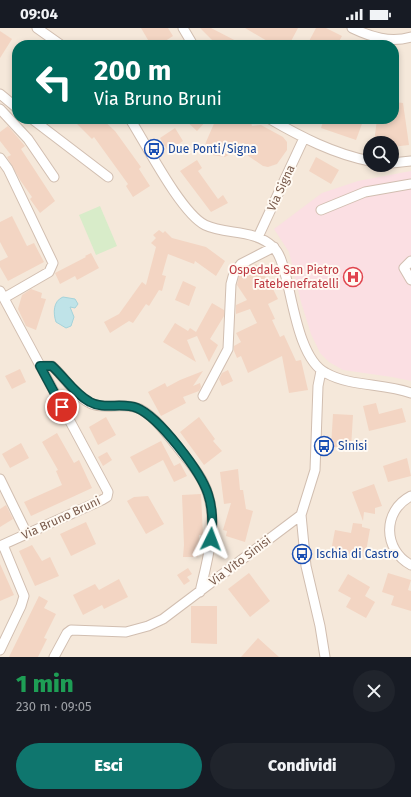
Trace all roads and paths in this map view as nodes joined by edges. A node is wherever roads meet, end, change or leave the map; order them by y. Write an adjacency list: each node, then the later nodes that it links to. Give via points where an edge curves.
1 (37, 28): 5 (street)
2 (183, 28): 6 (street)
3 (356, 30): 4 (street, via 384,39 400,40)
4 (411, 37)
5 (54, 40)
6 (190, 40)
7 (0, 94): 8 (street)
8 (12, 104)
9 (0, 109): 10 (street)
10 (12, 122)
11 (14, 124): 20 (street, via 28,139)
12 (39, 124): 21 (street)
13 (133, 124): 24 (street, via 191,215 216,229)
14 (279, 124): 15 (street)
15 (304, 138): 17 (street); 24 (street, Via Signa)
16 (0, 158): 28 (street, via 22,196 53,263 49,272)
17 (363, 159)
18 (411, 161): 19 (street)
19 (399, 162)
20 (54, 177)
21 (108, 177)
22 (411, 184): 23 (street, via 365,192)
23 (321, 210)
24 (258, 237): 25 (street)
25 (274, 247): 30 (street, via 284,268 303,341); 32 (street, via 241,264 234,273 231,284 228,349)
26 (411, 261): 27 (street, via 404,268)
27 (411, 280)
28 (2, 295): 29 (street, Via Bruno Bruni)
29 (40, 366): 36 (street, Via Bruno Bruni, via 108,489 108,494 102,500); 39 (street, via 52,366 82,397 93,404 130,406 144,412 160,425 195,469 208,494 212,521 210,548)
30 (321, 371): 31 (street, via 333,377 397,388); 35 (street, via 318,386 315,470)
31 (411, 393)
32 (203, 396)
33 (0, 479): 36 (street)
34 (411, 496): 38 (street, via 400,503 390,518 392,547)
35 (301, 515): 39 (street, Via Vito Sinisi); 42 (street, via 306,566)
36 (27, 534): 37 (street, Via Bruno Bruni)
37 (2, 546): 40 (street, via 24,596)
38 (411, 565)
39 (200, 592): 41 (street, Via Vito Sinisi, via 163,619 133,631 68,631)
40 (0, 650)
41 (54, 657)
42 (325, 657)

